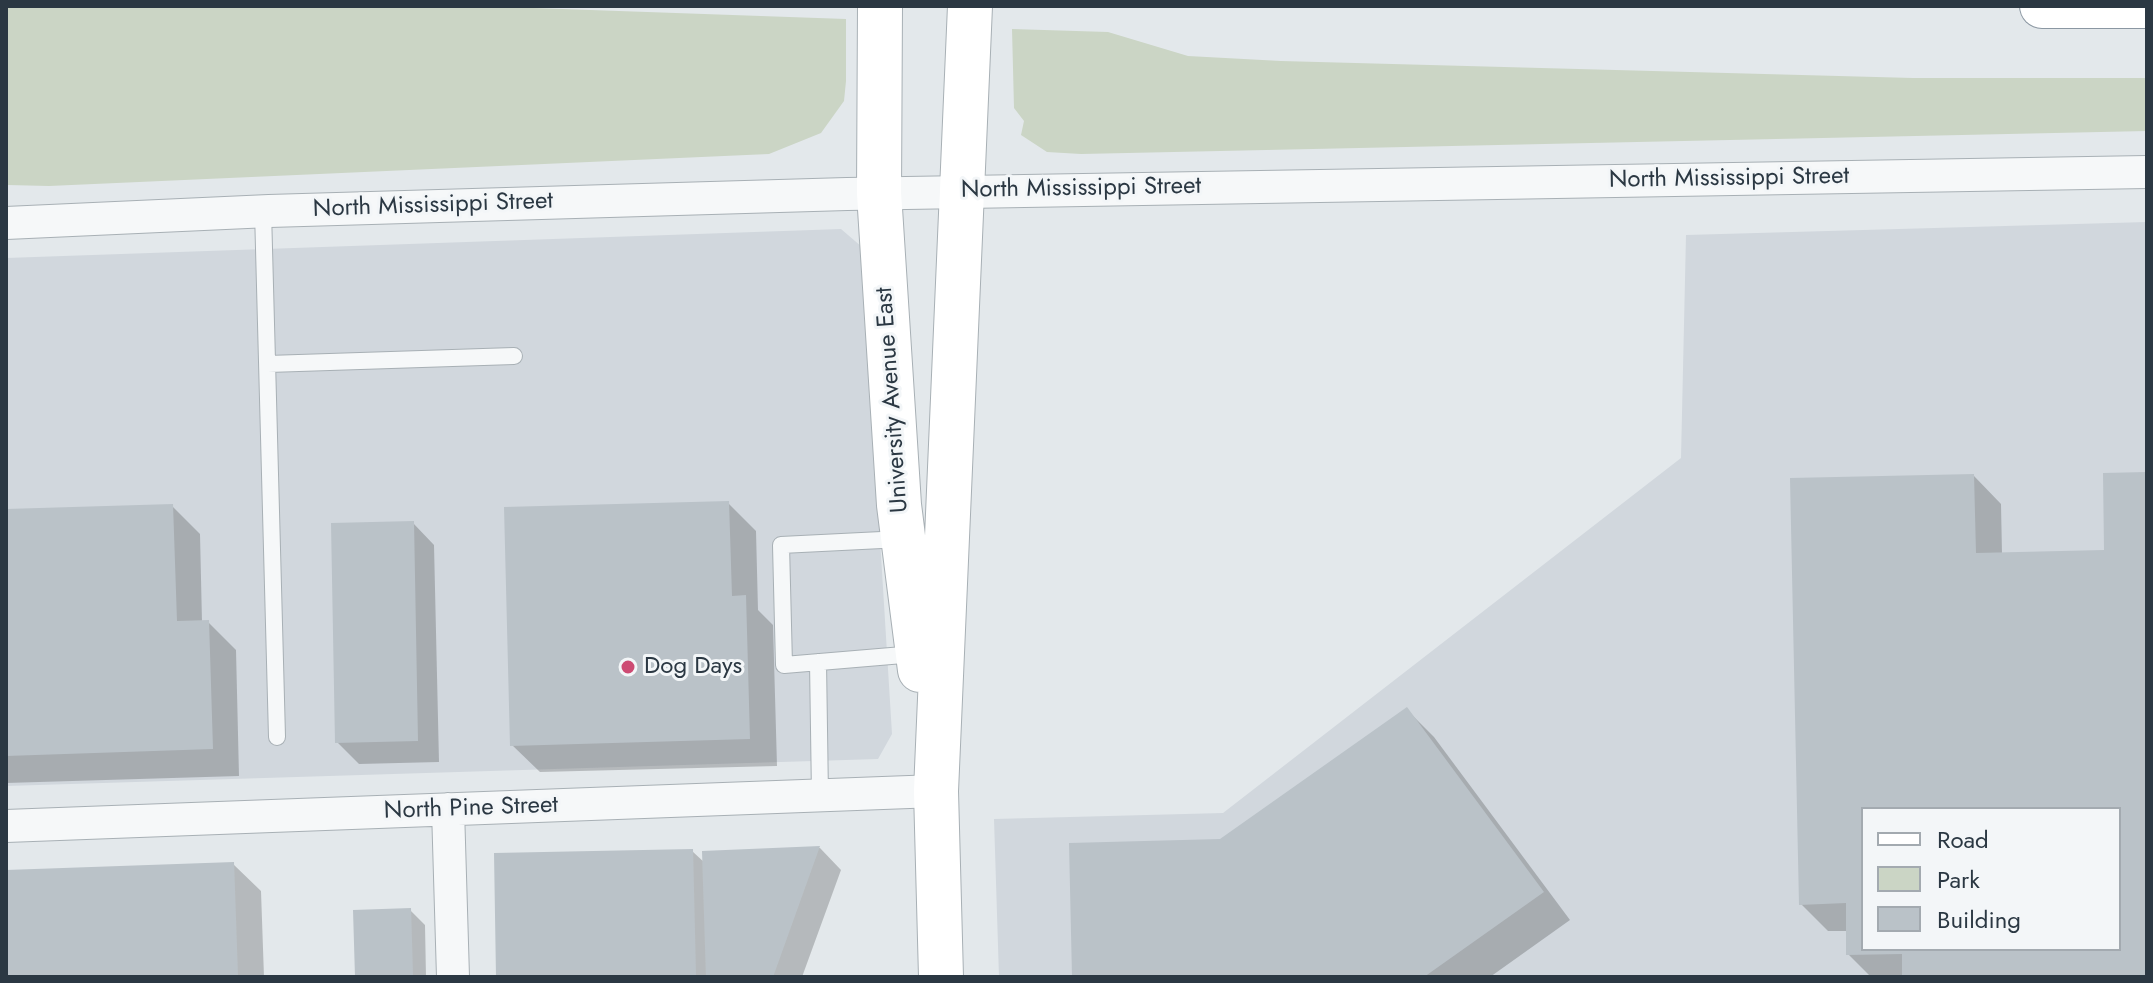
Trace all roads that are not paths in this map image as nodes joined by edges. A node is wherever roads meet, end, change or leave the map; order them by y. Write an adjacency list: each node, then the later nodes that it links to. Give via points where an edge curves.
1 (880, 6): 7 (main road, University Avenue East)
2 (970, 6): 6 (main road, University Avenue East)
3 (2042, 6): 4 (main road)
4 (2147, 6)
5 (2147, 172): 6 (street, North Mississippi Street)
6 (962, 191): 7 (street, North Mississippi Street); 16 (main road, University Avenue East)
7 (879, 193): 8 (street, North Mississippi Street); 12 (main road, University Avenue East)
8 (263, 211): 9 (street, North Mississippi Street); 11 (lane)
9 (9, 220)
10 (514, 356): 11 (lane)
11 (268, 364): 15 (lane)
12 (904, 539): 13 (main road, University Avenue East); 14 (lane, via 781,545 784,665)
13 (918, 654): 14 (lane); 16 (main road, University Avenue East)
14 (818, 662): 17 (lane)
15 (277, 737)
16 (936, 791): 17 (street, North Pine Street); 21 (main road, University Avenue East)
17 (820, 796): 18 (street, North Pine Street)
18 (448, 809): 19 (street, North Pine Street); 20 (street)
19 (6, 826)
20 (453, 977)
21 (941, 977)

